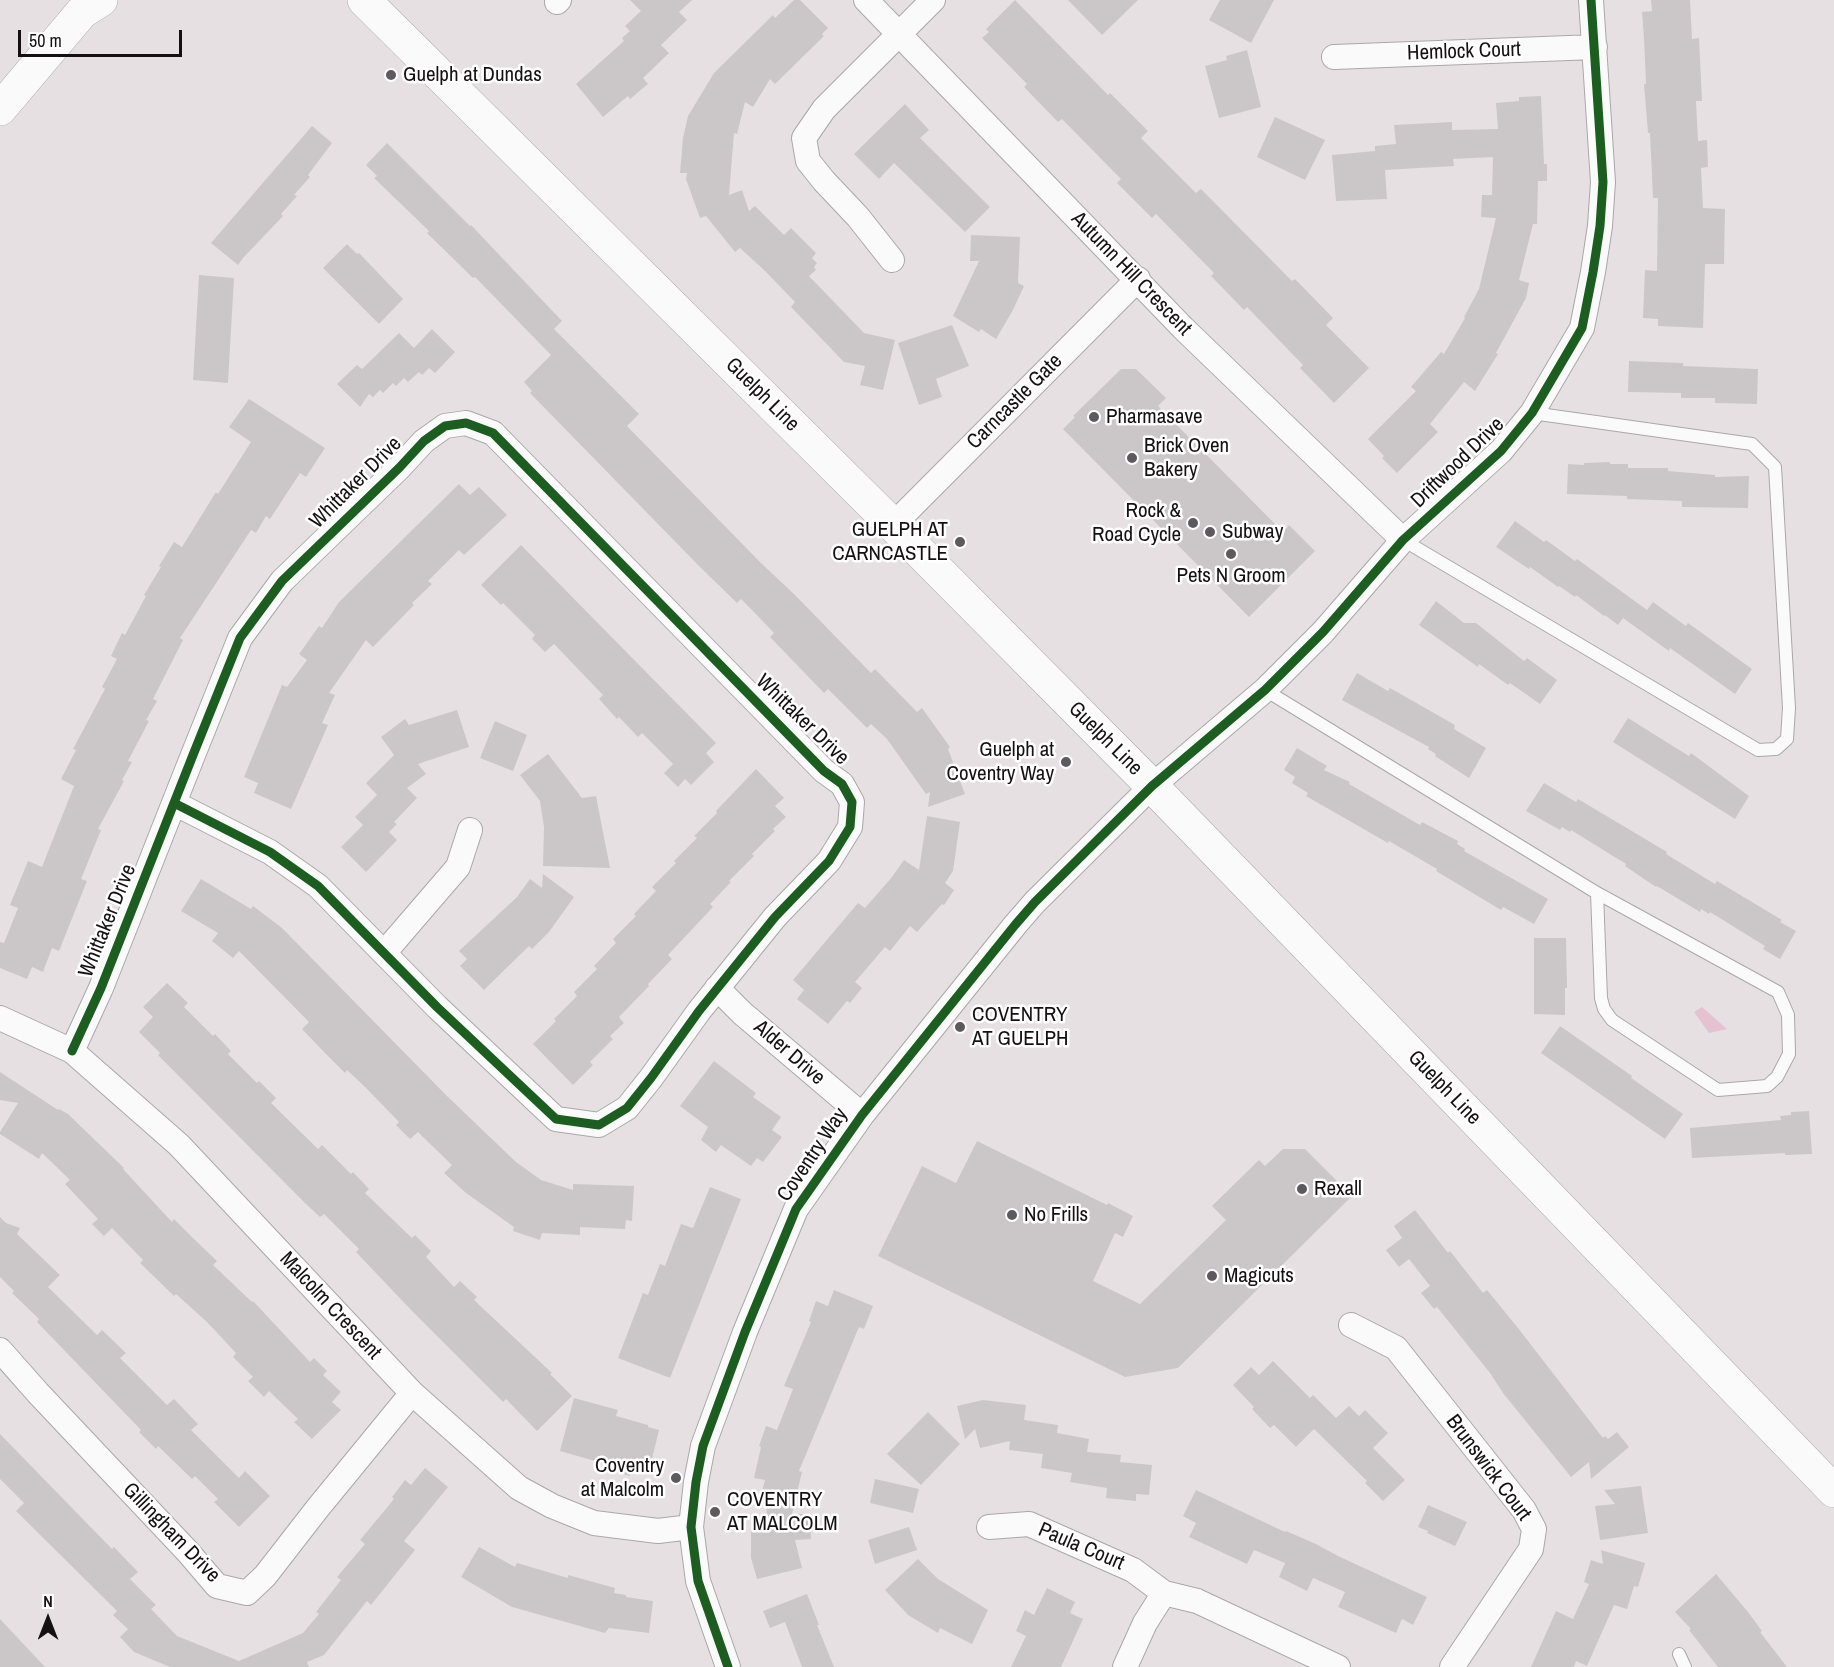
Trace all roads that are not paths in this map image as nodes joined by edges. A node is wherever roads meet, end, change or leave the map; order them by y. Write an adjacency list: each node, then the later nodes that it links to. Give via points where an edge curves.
1 (364, 0): 13 (main road, Guelph Line)
2 (866, 0): 6 (street, Autumn Hill Crescent)
3 (933, 0): 6 (street)
4 (1591, 0): 7 (street, Driftwood Drive)
5 (90, 4): 9 (main road)
6 (899, 34): 10 (street, via 824,108 804,138 808,161); 11 (street, Autumn Hill Crescent)
7 (1595, 47): 8 (street, Hemlock Court); 12 (street, Driftwood Drive, via 1603,182 1593,272 1582,328)
8 (1334, 57)
9 (0, 109)
10 (892, 260)
11 (1138, 279): 13 (street, Carncastle Gate); 14 (street, Autumn Hill Crescent, via 1183,328)
12 (1532, 413): 14 (street, Driftwood Drive, via 1501,451); 14 (lane, via 1752,444 1775,467 1790,708 1787,739 1776,749 1758,750)
13 (893, 525): 16 (main road, Guelph Line)
14 (1403, 540): 15 (street, Driftwood Drive, via 1323,632)
15 (1265, 690): 16 (street, Driftwood Drive); 19 (lane)
16 (1152, 786): 24 (street, Coventry Way, via 1015,925); 28 (main road, Guelph Line)
17 (174, 803): 20 (street, Whittaker Drive, via 270,852 318,886); 21 (street, Whittaker Drive, via 240,638 282,581 424,441 445,426 466,423 493,433 824,771 842,784 852,802 850,827 829,861 775,917); 23 (street, Whittaker Drive, via 101,988)
18 (470, 830): 20 (street, via 458,867)
19 (1597, 893): 19 (lane, via 1601,998 1612,1020 1718,1090 1767,1086 1777,1077 1790,1054 1788,1015 1778,992)
20 (384, 952): 21 (street, Whittaker Drive, via 556,1119 599,1125 627,1108)
21 (717, 988): 24 (street, Alder Drive)
22 (0, 1018): 23 (street, Malcolm Crescent)
23 (72, 1050): 27 (street, Malcolm Crescent, via 179,1145)
24 (862, 1115): 29 (street, Coventry Way, via 796,1209 703,1446)
25 (1351, 1325): 36 (street, Brunswick Court, via 1396,1348 1524,1510 1534,1529 1531,1549)
26 (0, 1350): 27 (street, Gillingham Drive, via 218,1586 247,1593 265,1576)
27 (412, 1393): 29 (street, Malcolm Crescent, via 519,1488 552,1506 594,1523 658,1531)
28 (1834, 1491)
29 (691, 1527): 33 (street, Coventry Way, via 698,1581)
30 (989, 1527): 31 (street, Paula Court, via 1029,1524 1133,1570)
31 (1164, 1593): 34 (street); 35 (street, via 1197,1601)
32 (1679, 1654): 37 (lane)
33 (728, 1667)
34 (1125, 1667)
35 (1338, 1667)
36 (1452, 1667)
37 (1685, 1667)

